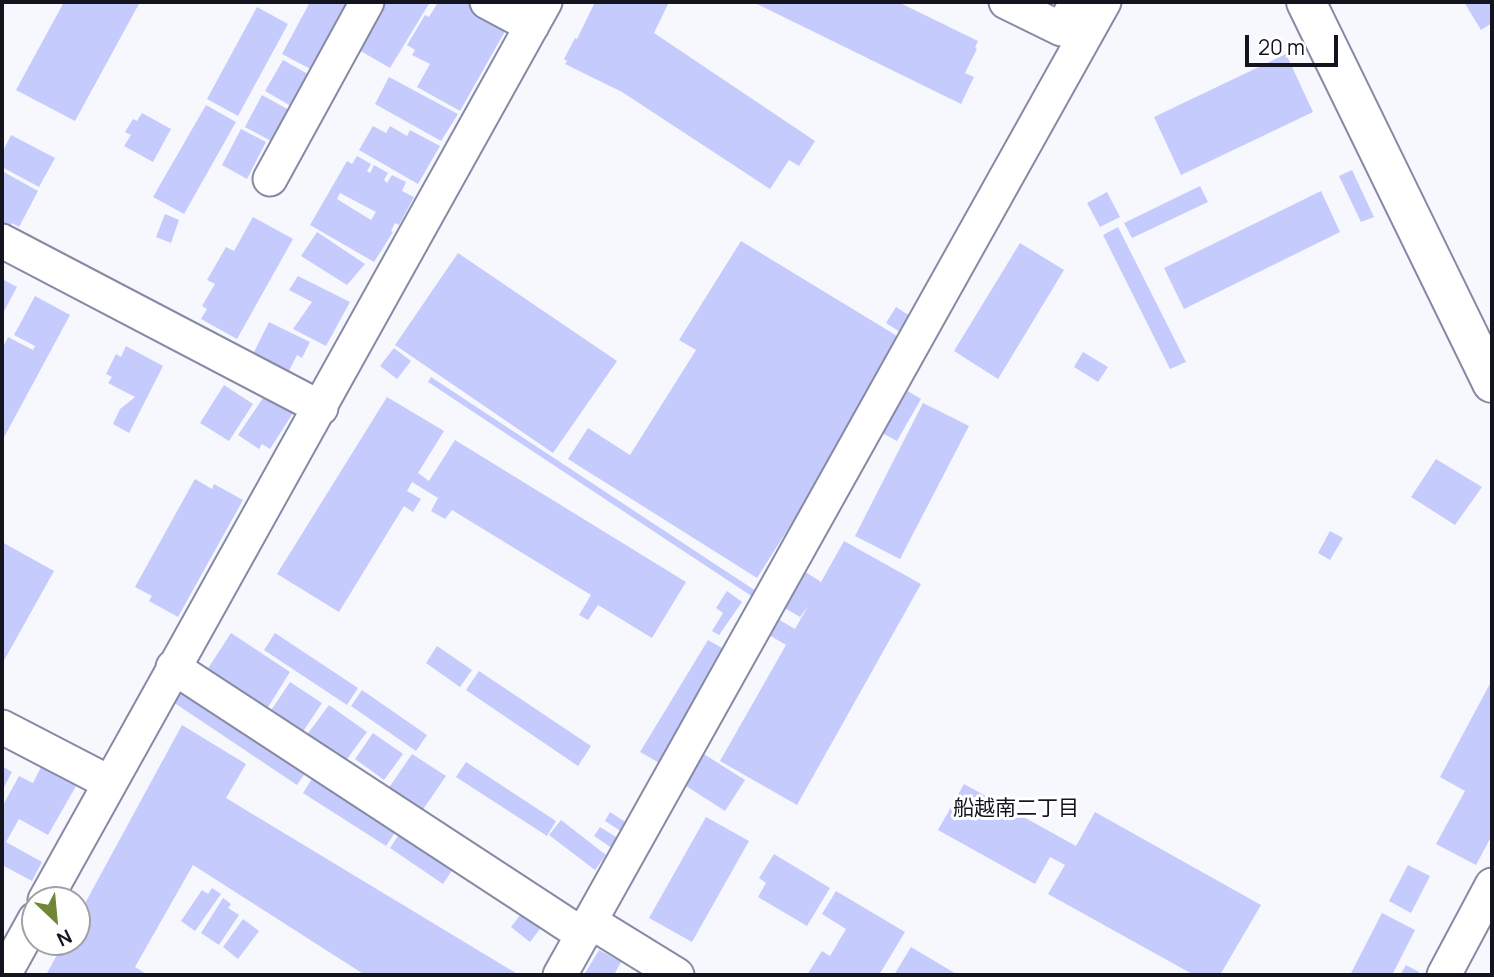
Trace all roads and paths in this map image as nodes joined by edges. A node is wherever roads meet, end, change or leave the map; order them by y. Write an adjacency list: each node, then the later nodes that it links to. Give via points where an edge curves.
1 (367, 2): 8 (street)
2 (487, 2): 7 (street)
3 (1006, 2): 4 (street, via 1061,29)
4 (1077, 2)
5 (1104, 2): 17 (street)
6 (1306, 2): 10 (street)
7 (539, 14): 11 (street)
8 (270, 179)
9 (2, 241): 11 (street)
10 (1492, 383)
11 (321, 408): 12 (street)
12 (173, 667): 14 (street); 17 (street)
13 (2, 727): 14 (street)
14 (110, 783): 16 (street)
15 (1492, 885): 18 (street)
16 (54, 886)
17 (587, 929): 21 (street); 22 (street)
18 (1462, 941): 23 (street); 24 (street)
19 (21, 944): 20 (street)
20 (4, 975)
21 (560, 975)
22 (677, 975)
23 (1444, 975)
24 (1470, 975)

